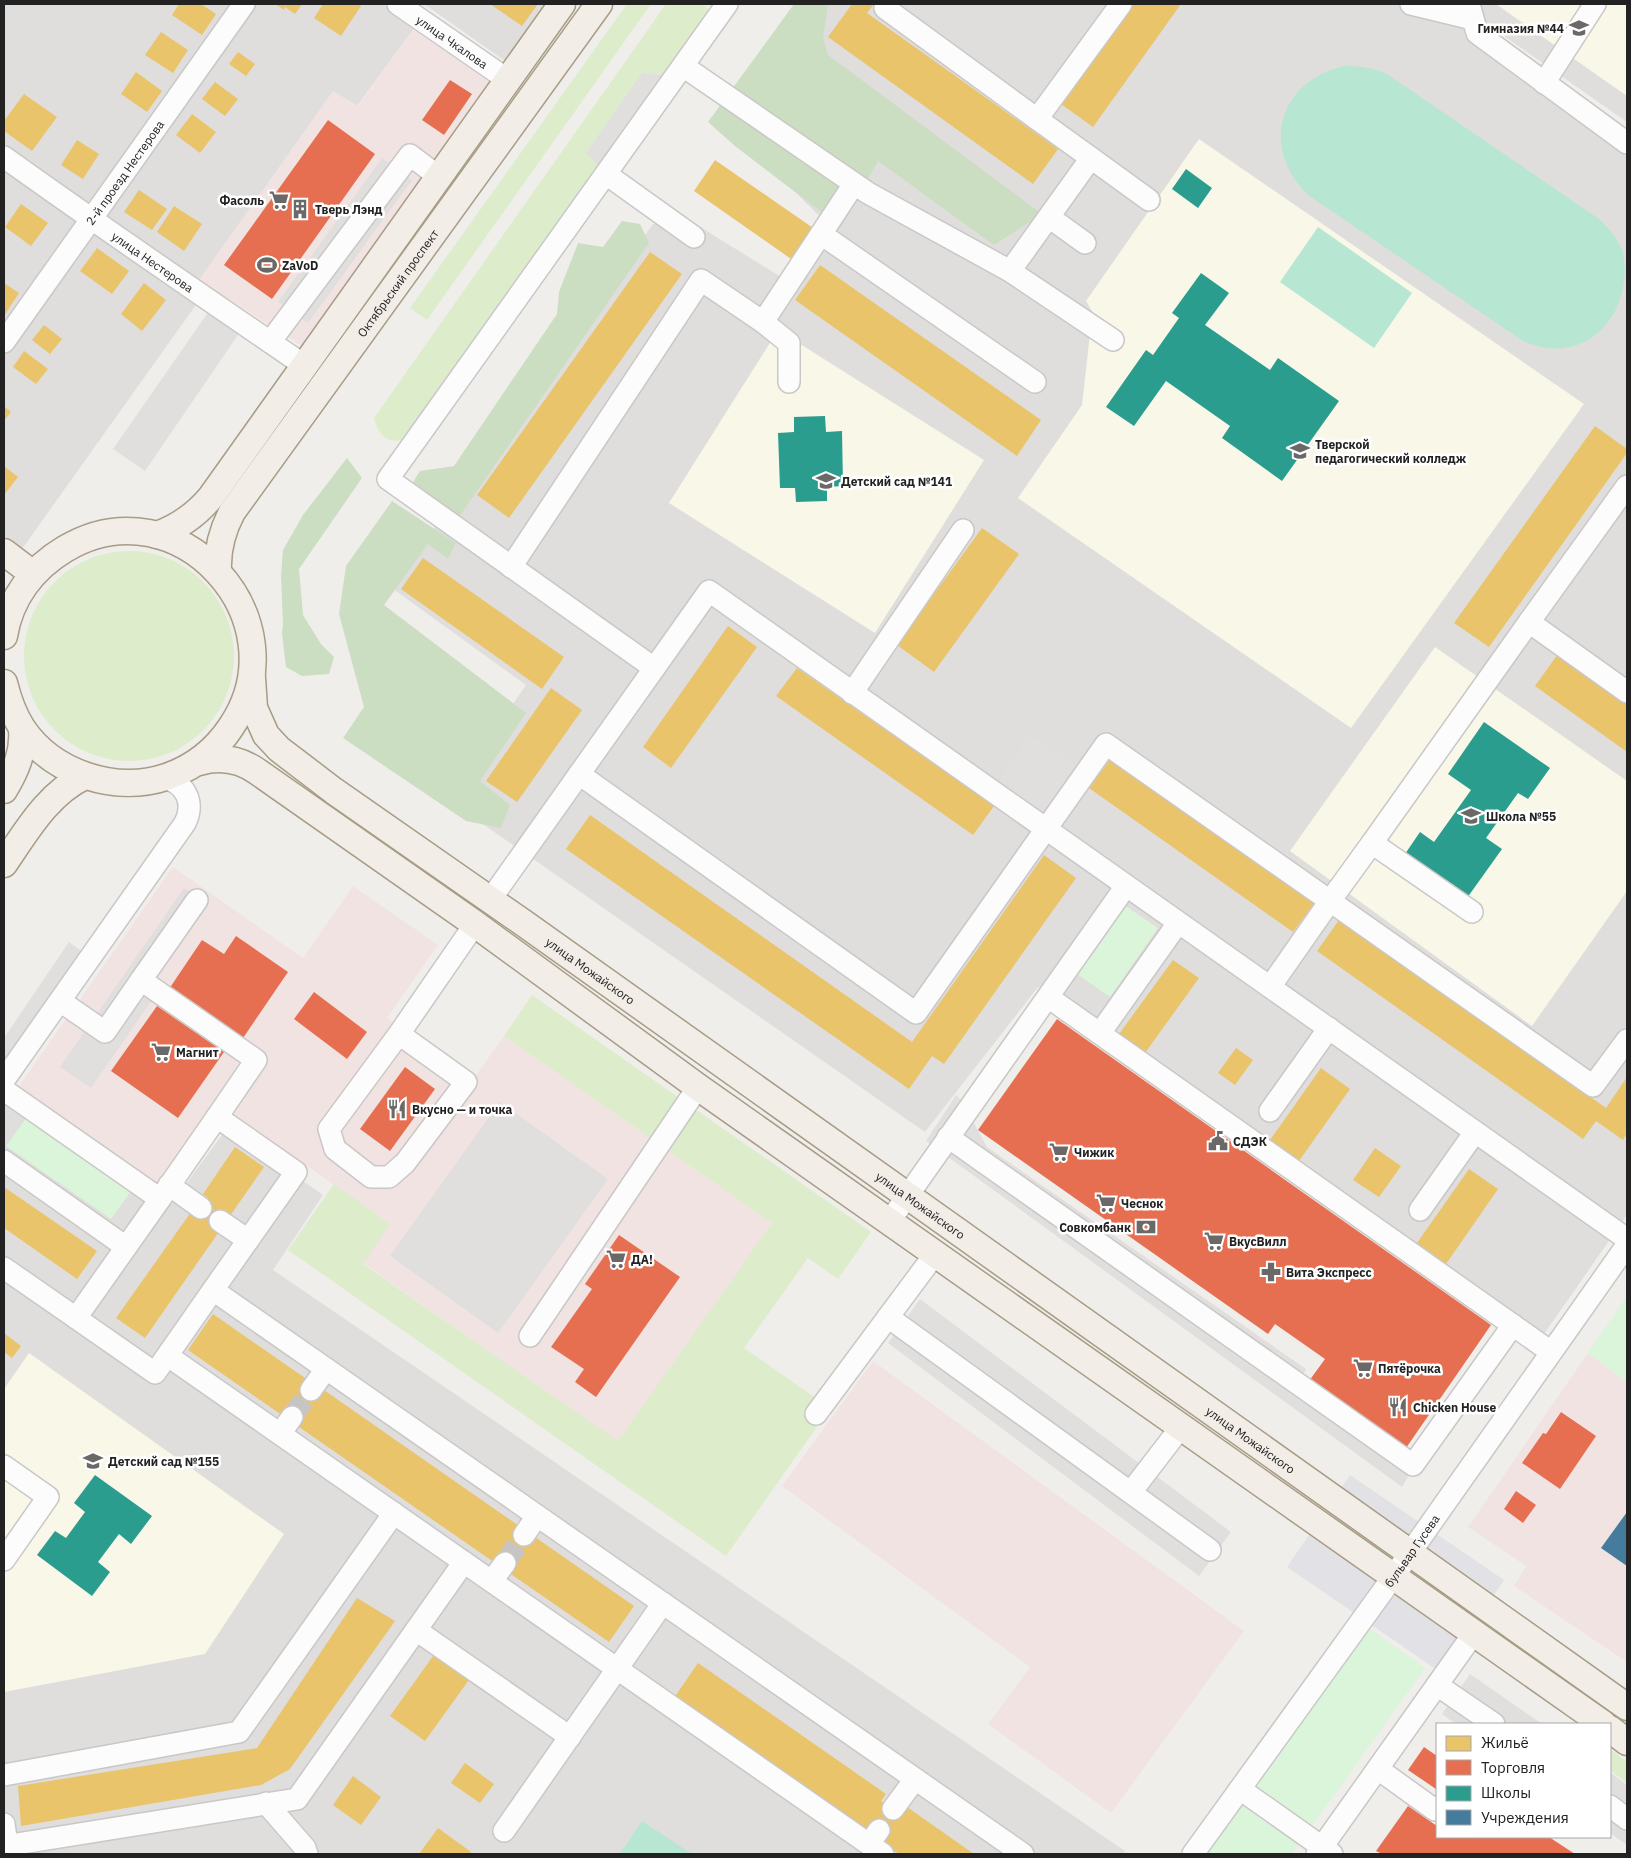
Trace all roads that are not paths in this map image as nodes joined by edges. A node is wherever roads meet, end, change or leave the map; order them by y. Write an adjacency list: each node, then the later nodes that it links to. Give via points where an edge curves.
1 (244, 4): 23 (street, 2-й проезд Нестерова)
2 (398, 4): 12 (street, улица Чкалова)
3 (562, 4): 12 (main road)
4 (599, 4): 40 (main road, Октябрьский проспект, via 232,512 221,537)
5 (888, 4): 14 (street, via 884,8)
6 (1121, 4): 14 (street)
7 (1411, 4): 10 (street)
8 (1595, 4): 13 (street)
9 (720, 6): 11 (street)
10 (1471, 11): 13 (street, via 1477,33)
11 (683, 66): 18 (street); 20 (street)
12 (508, 80): 19 (main road)
13 (1544, 82): 15 (street)
14 (1037, 119): 17 (street)
15 (1627, 143)
16 (4, 157): 23 (street, улица Нестерова)
17 (1091, 158): 21 (street); 22 (street)
18 (606, 174): 25 (street); 39 (street, via 388,479)
19 (439, 177): 31 (street, via 410,155); 32 (main road)
20 (854, 184): 24 (street); 27 (street)
21 (1149, 200)
22 (1049, 217): 26 (street); 27 (street)
23 (90, 219): 30 (street, 2-й проезд Нестерова); 31 (street, улица Нестерова)
24 (821, 234): 28 (street); 34 (street)
25 (694, 237)
26 (1086, 244)
27 (1010, 271): 29 (street)
28 (762, 322): 33 (street, via 790,342); 39 (street, via 701,280)
29 (1113, 340)
30 (4, 342)
31 (270, 342): 32 (street, улица Нестерова)
32 (304, 366): 37 (main road, via 207,502 184,522)
33 (789, 382)
34 (1035, 382)
35 (1627, 486): 42 (street)
36 (963, 530): 48 (street)
37 (157, 535): 40 (main road, via 185,546); 41 (main road, via 127,532 97,536 62,551)
38 (4, 552): 41 (main road)
39 (511, 566): 44 (street)
40 (218, 571): 45 (main road, via 234,592 245,615 253,652)
41 (33, 574): 43 (main road, via 13,606)
42 (1529, 622): 47 (street); 56 (street)
43 (4, 636)
44 (654, 668): 48 (street, via 709,591); 51 (street)
45 (252, 678): 50 (main road, via 233,725); 60 (main road, улица Можайского, via 252,698 257,717 279,750)
46 (4, 683): 49 (main road, via 10,706)
47 (1627, 692)
48 (852, 693): 55 (street)
49 (22, 729): 52 (main road, via 50,757); 54 (main road, via 19,761)
50 (198, 762): 53 (main road); 64 (main road, via 230,759 252,768)
51 (579, 774): 55 (street, via 916,1013); 60 (street)
52 (85, 776): 53 (main road, via 124,783); 57 (main road, via 52,798)
53 (164, 778): 68 (street, via 183,788 188,797 190,808 185,823)
54 (4, 790)
55 (1046, 829): 58 (street); 61 (street, via 1106,744)
56 (1372, 842): 61 (street); 62 (street)
57 (4, 864)
58 (1126, 886): 63 (street); 67 (street)
59 (197, 900): 65 (street)
60 (490, 900): 82 (main road, улица Можайского)
61 (1330, 902): 66 (street); 72 (street, via 1593,1086)
62 (1472, 912)
63 (1178, 923): 66 (street); 70 (street)
64 (475, 924): 71 (street); 74 (main road)
65 (141, 980): 68 (street, via 105,1032); 77 (street, via 256,1060)
66 (1270, 987): 69 (street)
67 (1048, 997): 70 (street); 79 (street)
68 (60, 1000): 73 (street)
69 (1328, 1028): 76 (street); 78 (street)
70 (1100, 1033): 96 (street)
71 (399, 1034): 71 (street, via 329,1129 335,1149 371,1177 389,1177 405,1163 466,1082)
72 (1627, 1040)
73 (4, 1080)
74 (698, 1087): 86 (main road); 97 (street)
75 (4, 1090): 81 (street)
76 (1270, 1111)
77 (217, 1117): 81 (street); 88 (street, via 296,1172)
78 (1475, 1132): 84 (street); 87 (street)
79 (948, 1137): 82 (street); 96 (street, via 1413,1465)
80 (4, 1161): 89 (street)
81 (164, 1192): 83 (street); 89 (street)
82 (907, 1195): 86 (street); 112 (main road, улица Можайского)
83 (201, 1208)
84 (1420, 1210)
85 (220, 1221): 88 (street)
86 (889, 1222): 91 (main road)
87 (1627, 1239)
88 (248, 1240): 93 (street)
89 (126, 1246): 95 (street)
90 (1627, 1246): 98 (street, бульвар Гусева)
91 (935, 1254): 94 (street); 104 (main road)
92 (4, 1268): 95 (street)
93 (213, 1290): 99 (street); 100 (street)
94 (888, 1317): 102 (street); 107 (street)
95 (76, 1318): 99 (street, via 155,1373)
96 (1513, 1325): 98 (street)
97 (530, 1336)
98 (1552, 1352): 112 (street, бульвар Гусева)
99 (168, 1356): 105 (street)
100 (326, 1369): 101 (street); 109 (street)
101 (311, 1390)
102 (816, 1414)
103 (292, 1417): 105 (street)
104 (1181, 1427): 107 (street); 116 (main road)
105 (280, 1434): 108 (street)
106 (4, 1466): 113 (street, via 48,1497)
107 (1131, 1492): 111 (street)
108 (394, 1513): 114 (street); 130 (street, via 239,1732)
109 (537, 1516): 110 (street); 118 (street)
110 (524, 1535)
111 (1210, 1550)
112 (1409, 1552): 116 (street, бульвар Гусева); 123 (main road, улица Можайского)
113 (4, 1560)
114 (464, 1562): 117 (street); 119 (street)
115 (504, 1563): 117 (street)
116 (1393, 1577): 120 (main road); 132 (street, бульвар Гусева)
117 (492, 1582): 121 (street)
118 (663, 1604): 121 (street); 131 (street)
119 (416, 1630): 127 (street); 133 (street, via 296,1799)
120 (1474, 1633): 122 (street); 125 (main road)
121 (617, 1669): 127 (street); 140 (street)
122 (1438, 1685): 124 (street); 129 (street)
123 (1627, 1707)
124 (1493, 1723)
125 (1602, 1723)
126 (1611, 1730): 128 (main road)
127 (570, 1737): 139 (street)
128 (1627, 1742)
129 (1378, 1768): 135 (street); 142 (street)
130 (4, 1774)
131 (914, 1779): 136 (street); 144 (street)
132 (1240, 1789): 142 (street); 145 (street, бульвар Гусева)
133 (266, 1803): 141 (street); 143 (street)
134 (1611, 1807): 137 (street)
135 (1436, 1808)
136 (893, 1809)
137 (1627, 1819)
138 (4, 1824): 141 (street)
139 (504, 1831)
140 (877, 1843)
141 (6, 1846)
142 (1324, 1852)
143 (307, 1854)
144 (1023, 1854)
145 (1193, 1854)

